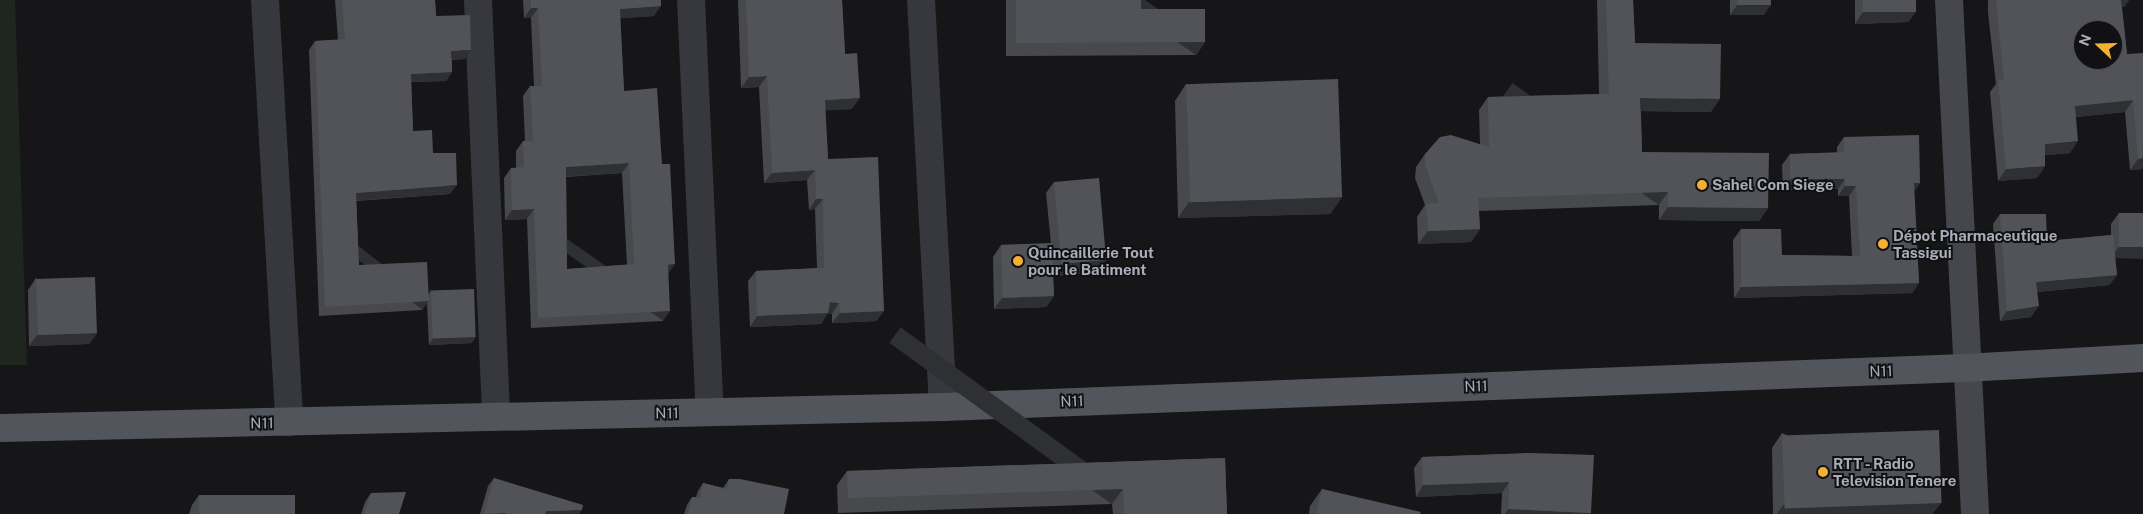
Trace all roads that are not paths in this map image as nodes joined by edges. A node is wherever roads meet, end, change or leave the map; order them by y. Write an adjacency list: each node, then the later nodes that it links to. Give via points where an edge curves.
1 (265, 0): 11 (street)
2 (478, 0): 10 (street)
3 (691, 0): 9 (street)
4 (921, 0): 8 (street)
5 (1949, 0): 7 (street)
6 (2143, 358): 7 (main road, N11)
7 (1965, 368): 8 (main road, N11); 13 (street)
8 (943, 407): 9 (main road, N11)
9 (710, 412): 10 (main road, N11)
10 (496, 417): 11 (main road, N11)
11 (289, 422): 12 (main road, N11)
12 (0, 428)
13 (1975, 514)

